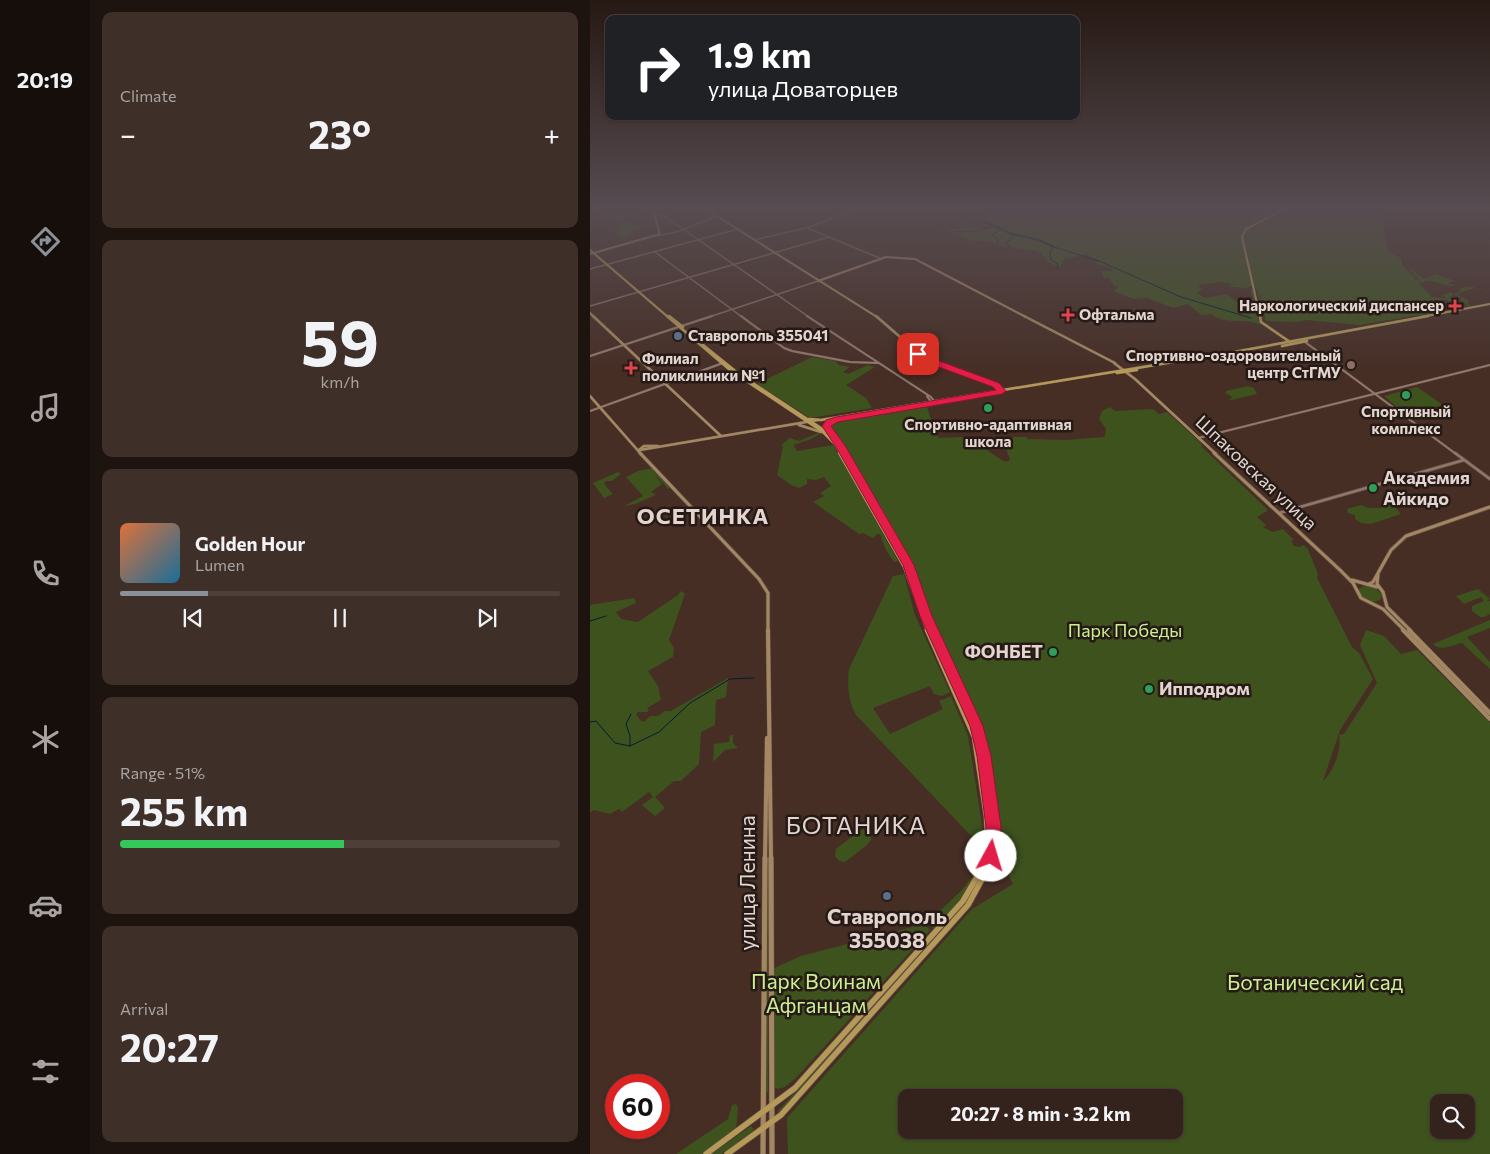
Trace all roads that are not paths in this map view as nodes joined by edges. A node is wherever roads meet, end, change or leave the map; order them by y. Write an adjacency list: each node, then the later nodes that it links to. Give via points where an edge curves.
1 (609, 264): 9 (street); 12 (main road)
2 (671, 264): 10 (street)
3 (736, 264): 8 (street)
4 (791, 264): 11 (main road)
5 (868, 264): 11 (main road, Шпаковская улица)
6 (924, 264): 26 (main road, Шпаковская улица)
7 (1250, 264): 21 (main road, via 1264,322)
8 (732, 265): 10 (street); 13 (street)
9 (590, 269)
10 (688, 277): 12 (street); 16 (street)
11 (818, 281): 13 (street); 33 (main road, via 874,314 922,356)
12 (641, 291): 15 (street); 18 (main road)
13 (776, 295): 16 (street); 28 (street)
14 (1490, 305): 19 (main road); 20 (main road)
15 (590, 306)
16 (731, 310): 18 (street); 28 (street, via 792,351 850,362 877,363)
17 (590, 313): 22 (main road)
18 (680, 327): 22 (street); 25 (main road)
19 (1311, 340): 20 (main road); 23 (street)
20 (1303, 341): 21 (main road); 21 (main road); 23 (street)
21 (1291, 342): 23 (street); 30 (main road); 30 (main road)
22 (624, 345): 24 (street); 32 (main road)
23 (1311, 346): 37 (street)
24 (590, 356)
25 (723, 363): 32 (street); 45 (main road)
26 (1114, 363): 30 (main road, Шпаковская улица); 31 (main road, Шпаковская улица)
27 (1490, 365): 37 (street)
28 (887, 368): 39 (street)
29 (1122, 369): 30 (main road); 34 (main road)
30 (1128, 370): 31 (main road, Шпаковская улица); 35 (main road)
31 (1135, 378): 52 (main road, Шпаковская улица)
32 (665, 384): 43 (street); 51 (main road)
33 (993, 384): 34 (main road); 35 (main road); 36 (main road, via 995,388)
34 (1008, 389): 35 (main road)
35 (1000, 391): 36 (main road); 40 (main road)
36 (991, 392): 40 (main road)
37 (1375, 394): 52 (street); 58 (street)
38 (590, 396): 43 (main road, улица Ленина)
39 (928, 396): 41 (street); 41 (street); 42 (street)
40 (954, 399): 41 (main road)
41 (934, 402): 42 (main road); 47 (main road)
42 (925, 403): 46 (main road)
43 (600, 407): 44 (street); 54 (main road, улица Ленина)
44 (590, 411)
45 (803, 418): 46 (main road); 48 (main road); 49 (main road)
46 (821, 420): 48 (main road)
47 (836, 420): 48 (main road); 53 (main road, via 827,426)
48 (811, 423): 49 (main road); 50 (main road); 53 (main road)
49 (798, 424): 50 (main road); 51 (main road)
50 (823, 432): 60 (main road, via 835,444)
51 (722, 437): 55 (main road)
52 (1198, 438): 62 (main road, Шпаковская улица)
53 (836, 440): 60 (main road)
54 (632, 443): 55 (main road); 56 (main road, улица Ленина)
55 (655, 447): 56 (main road); 57 (main road)
56 (639, 450): 57 (main road, улица Ленина)
57 (645, 456): 74 (main road, улица Ленина, via 766,589 769,602)
58 (1464, 460): 59 (street); 62 (street)
59 (1490, 479)
60 (869, 501): 71 (main road, via 909,565)
61 (1490, 507): 63 (main road, via 1406,536 1390,550)
62 (1279, 513): 64 (main road, Шпаковская улица)
63 (1378, 575): 66 (main road); 67 (main road, via 1376,584)
64 (1347, 577): 65 (main road); 68 (main road, Шпаковская улица)
65 (1364, 584): 66 (main road); 68 (main road)
66 (1369, 584): 67 (main road)
67 (1380, 588): 69 (main road)
68 (1356, 589): 70 (main road, Шпаковская улица, via 1361,598)
69 (1385, 597): 70 (main road, via 1379,603); 72 (main road, via 1386,605 1393,613)
70 (1372, 603): 73 (main road, Шпаковская улица, via 1383,609)
71 (924, 617): 75 (main road, via 974,737 986,816 986,850 976,881 963,901); 76 (main road, via 980,736 994,827 992,850 981,883 968,905)
72 (1490, 713)
73 (1490, 719)
74 (768, 732): 77 (main road, улица Ленина); 78 (main road, улица Ленина, via 765,770)
75 (877, 996): 76 (main road); 77 (main road, via 795,1088)
76 (883, 1002): 79 (main road)
77 (771, 1108): 78 (main road); 79 (main road, улица Ленина)
78 (763, 1113): 80 (main road, улица Ленина); 81 (main road)
79 (771, 1123): 80 (main road); 84 (main road, улица Ленина)
80 (763, 1128): 82 (main road); 83 (main road, улица Ленина)
81 (706, 1154)
82 (726, 1154)
83 (763, 1154)
84 (772, 1154)

